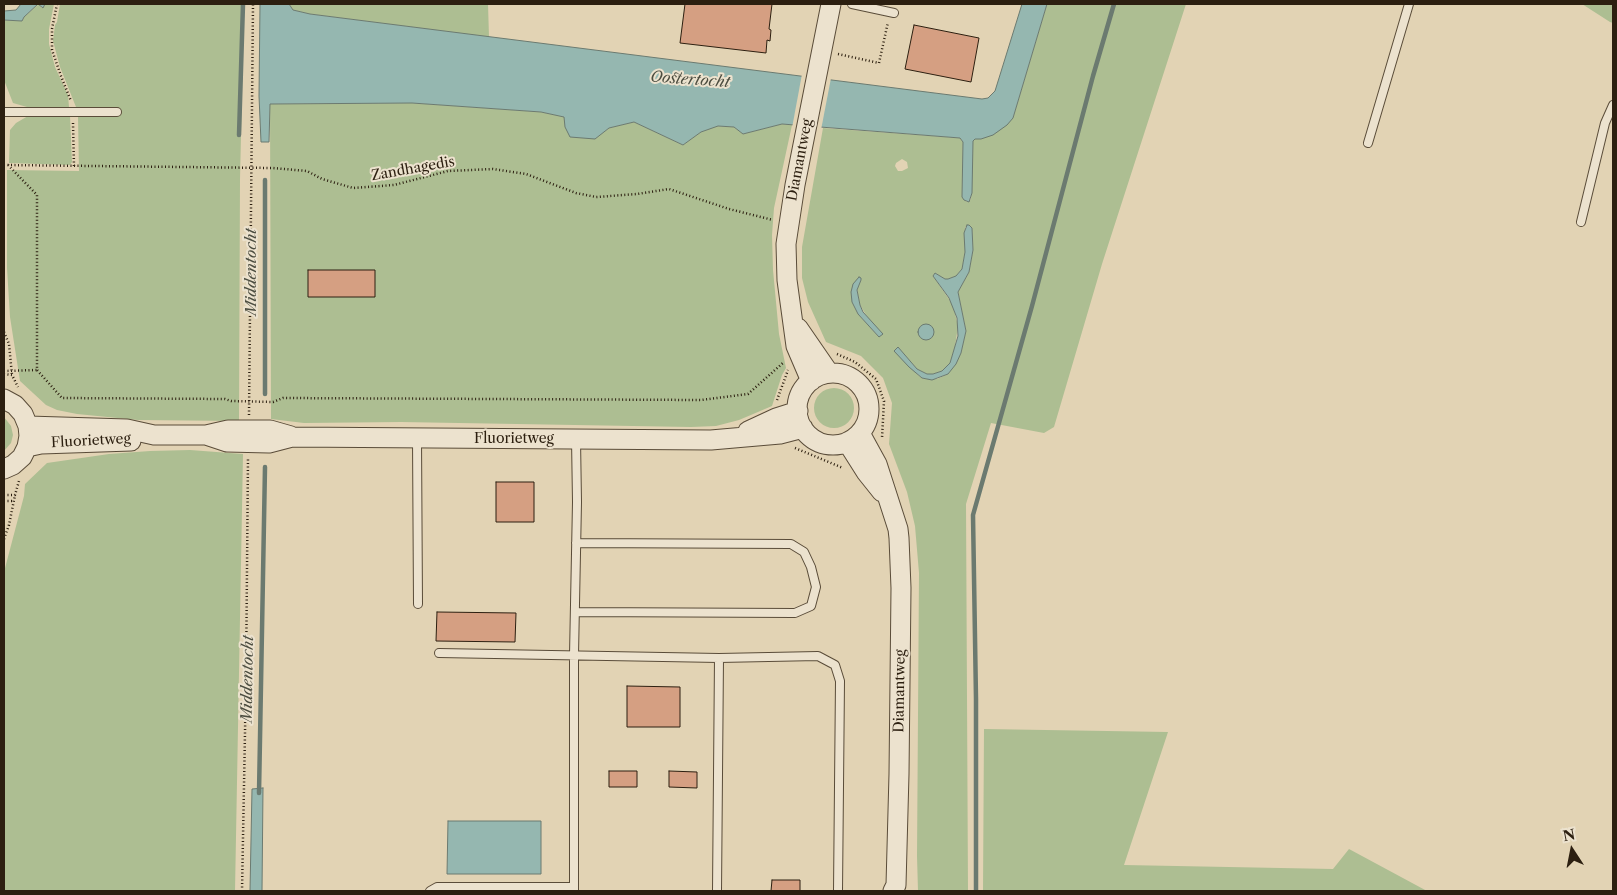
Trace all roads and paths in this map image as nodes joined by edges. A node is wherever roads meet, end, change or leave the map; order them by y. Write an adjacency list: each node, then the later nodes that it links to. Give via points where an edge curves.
1 (57, 4): 9 (path, via 52,50 70,95)
2 (831, 4): 6 (street, Diamantweg)
3 (852, 4): 5 (lane)
4 (1410, 4): 11 (lane)
5 (892, 12): 6 (path, via 879,64)
6 (820, 59): 15 (street, Diamantweg)
7 (1613, 105): 14 (lane, via 1605,123)
8 (4, 112): 9 (lane)
9 (73, 112): 10 (lane); 13 (path)
10 (117, 112)
11 (1368, 143)
12 (6, 165): 13 (path, Zandhagedis); 21 (path, via 37,195)
13 (74, 167): 15 (path, Zandhagedis, via 292,169 307,171 352,188 394,185 448,172 493,169 526,174 576,193 596,196 669,189)
14 (1581, 222)
15 (788, 224): 16 (street, Diamantweg, via 786,263)
16 (792, 318): 23 (street, Diamantweg); 24 (street, Diamantweg, via 796,346)
17 (4, 332): 25 (path, via 9,344)
18 (831, 352): 33 (path, via 855,362 876,379 884,401)
19 (788, 359): 21 (path, via 748,394 701,400 283,398 273,402 62,398)
20 (791, 363): 26 (path)
21 (37, 370): 25 (path)
22 (4, 371): 25 (path)
23 (829, 373): 24 (street); 30 (street, via 850,377 865,392 869,414 866,424)
24 (811, 381): 27 (street, via 799,398)
25 (7, 387): 28 (street)
26 (776, 403)
27 (800, 419): 30 (street, via 808,434 822,443 830,444); 32 (street, Fluorietweg, via 776,418 735,437 711,440)
28 (28, 426): 29 (street, Fluorietweg, via 127,429); 35 (street)
29 (154, 435): 31 (street, Fluorietweg, via 206,436 249,429 270,430 292,437); 35 (street, Fluorietweg, via 128,441)
30 (853, 437): 49 (street, Diamantweg, via 866,472 888,500 898,529)
31 (417, 438): 32 (street, Fluorietweg); 43 (lane)
32 (576, 439): 42 (lane)
33 (881, 442)
34 (790, 446): 37 (path)
35 (27, 447): 36 (street, via 14,465)
36 (4, 469)
37 (847, 469)
38 (15, 496): 40 (path)
39 (4, 501): 40 (path)
40 (13, 501): 41 (path)
41 (4, 539)
42 (576, 543): 44 (lane); 44 (lane, via 791,544 804,552 816,587 811,606 795,613)
43 (418, 604)
44 (575, 612): 46 (lane)
45 (438, 652): 46 (lane)
46 (574, 655): 47 (lane); 48 (lane)
47 (719, 658): 51 (lane); 52 (lane, via 818,656 835,665 840,681)
48 (574, 889): 50 (lane, via 437,888)
49 (896, 889)
50 (430, 891)
51 (717, 891)
52 (838, 891)

